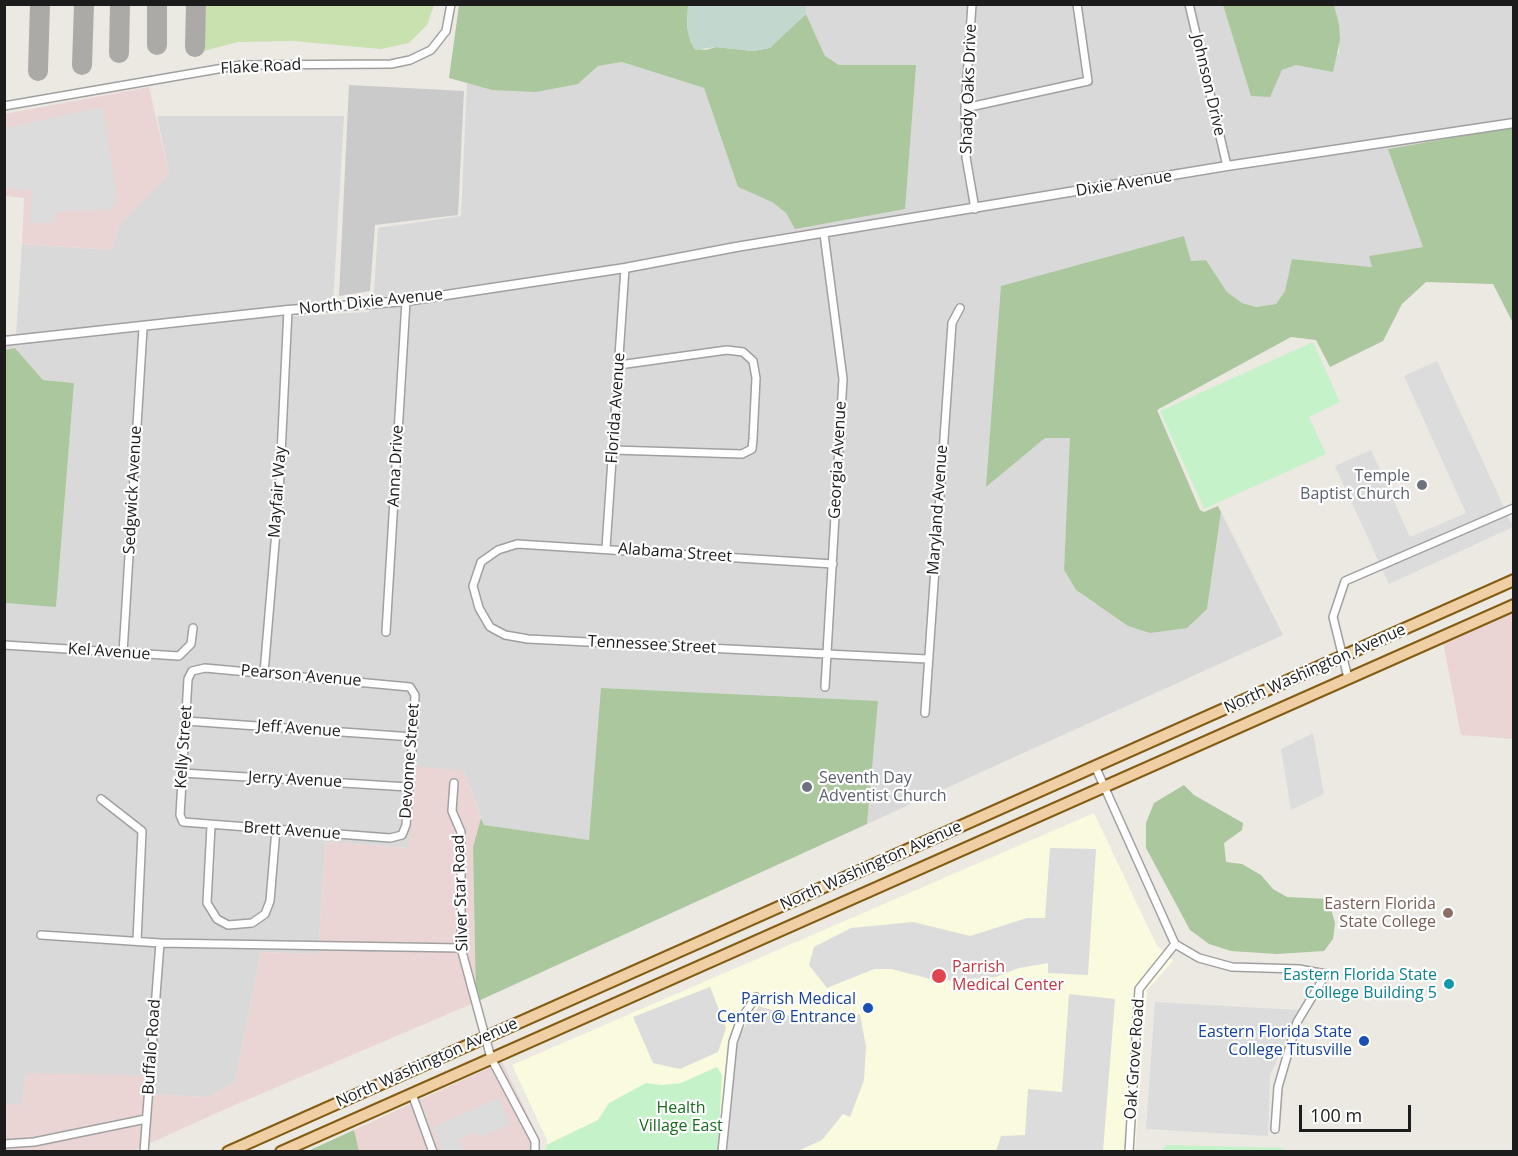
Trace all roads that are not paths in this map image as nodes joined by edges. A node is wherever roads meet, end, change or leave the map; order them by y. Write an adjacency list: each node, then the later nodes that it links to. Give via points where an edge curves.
1 (451, 4): 5 (street, Flake Road, via 446,31 431,50 410,60 391,64 241,65)
2 (972, 4): 6 (street, Shady Oaks Drive)
3 (1077, 4): 6 (street, via 1088,81)
4 (1189, 4): 8 (street, Johnson Drive)
5 (4, 106)
6 (965, 108): 9 (street, Shady Oaks Drive, via 966,157)
7 (1514, 123): 8 (street, Dixie Avenue)
8 (1227, 166): 9 (street, Dixie Avenue)
9 (975, 208): 10 (street, Dixie Avenue)
10 (824, 234): 11 (street, Dixie Avenue); 23 (street, Georgia Avenue, via 843,379)
11 (736, 247): 12 (street, North Dixie Avenue)
12 (625, 268): 13 (street, North Dixie Avenue); 18 (street, Florida Avenue)
13 (406, 301): 15 (street, North Dixie Avenue); 27 (street, Anna Drive)
14 (960, 308): 32 (street, Maryland Avenue, via 952,322)
15 (288, 310): 16 (street, North Dixie Avenue); 34 (street, Mayfair Way, via 279,496)
16 (143, 328): 17 (street, North Dixie Avenue); 30 (street, Sedgwick Avenue)
17 (4, 341)
18 (620, 365): 19 (street, Florida Avenue); 19 (street, via 727,350 743,352 753,361 756,378 753,439 752,449 742,454)
19 (613, 450): 22 (street, Florida Avenue)
20 (1514, 508): 31 (street, via 1345,581 1333,617)
21 (517, 544): 22 (street, Alabama Street); 29 (street, Tennessee Street, via 498,550 481,562 473,586 490,627 505,635)
22 (606, 548): 23 (street, Alabama Street)
23 (833, 564): 29 (street, Georgia Avenue)
24 (1514, 580): 31 (main road, North Washington Avenue)
25 (1514, 604): 35 (main road, North Washington Avenue)
26 (193, 628): 30 (street, Kel Avenue, via 192,644 178,656)
27 (386, 632)
28 (4, 645): 30 (street, Kel Avenue)
29 (827, 652): 32 (street, Tennessee Street); 37 (street, Georgia Avenue)
30 (123, 653)
31 (1343, 656): 35 (street); 41 (main road, North Washington Avenue)
32 (927, 659): 38 (street, Maryland Avenue)
33 (192, 671): 34 (street, Pearson Avenue, via 205,668); 39 (street, Kelly Street, via 188,679)
34 (264, 673): 36 (street, Pearson Avenue)
35 (1348, 678): 44 (main road, North Washington Avenue)
36 (410, 687): 40 (street, Devonne Street, via 415,695)
37 (825, 687)
38 (925, 713)
39 (186, 721): 40 (street, Jeff Avenue); 42 (street, Kelly Street)
40 (413, 737): 45 (street, Devonne Street)
41 (1095, 766): 44 (street); 51 (main road, North Washington Avenue)
42 (183, 773): 45 (street, Jerry Avenue); 47 (street, Kelly Street)
43 (454, 783): 56 (street, Silver Star Road, via 452,811 461,832)
44 (1104, 786): 55 (street); 57 (main road, North Washington Avenue)
45 (408, 787): 50 (street, Devonne Street)
46 (101, 799): 53 (street, via 142,831)
47 (183, 822): 48 (street, Brett Avenue)
48 (212, 826): 49 (street, Brett Avenue); 49 (street, via 207,903 216,919 228,925 252,923 265,914 270,901)
49 (276, 829): 50 (street, Brett Avenue, via 390,838)
50 (402, 835)
51 (726, 930): 57 (main road); 59 (main road, North Washington Avenue)
52 (41, 935): 53 (street)
53 (137, 941): 54 (street)
54 (160, 943): 56 (street); 62 (street, Buffalo Road)
55 (1176, 944): 63 (street, via 1199,958 1232,967 1326,974 1297,1022 1278,1087); 71 (street, Oak Grove Road, via 1139,988)
56 (461, 948): 59 (street, Silver Star Road)
57 (735, 950): 60 (main road, North Washington Avenue)
58 (756, 997): 70 (street, via 741,1018 733,1042)
59 (485, 1037): 60 (street, Silver Star Road); 66 (main road, North Washington Avenue)
60 (491, 1058): 61 (main road, North Washington Avenue); 69 (street, Silver Star Road, via 535,1141)
61 (412, 1094): 67 (main road, North Washington Avenue); 68 (street)
62 (146, 1119): 64 (street, via 34,1142); 65 (street, Buffalo Road)
63 (1275, 1129)
64 (4, 1144)
65 (144, 1152)
66 (228, 1152)
67 (281, 1152)
68 (433, 1152)
69 (535, 1152)
70 (722, 1152)
71 (1129, 1152)

